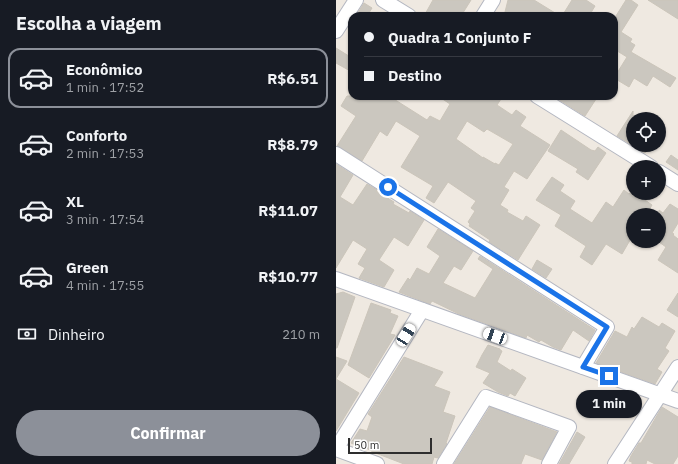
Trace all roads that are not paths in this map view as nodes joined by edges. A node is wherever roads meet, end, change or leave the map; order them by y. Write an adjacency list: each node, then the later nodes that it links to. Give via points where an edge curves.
1 (356, 0): 5 (street)
2 (383, 0): 6 (street)
3 (493, 0): 7 (street)
4 (348, 12): 8 (street)
5 (348, 12)
6 (402, 12)
7 (486, 12)
8 (336, 31)
9 (543, 100): 11 (street)
10 (336, 154): 16 (street, via 607,327)
11 (640, 160)
12 (666, 176): 13 (street)
13 (678, 184)
14 (337, 281): 15 (street)
15 (422, 310): 16 (street); 20 (street)
16 (583, 367): 18 (street)
17 (678, 367): 18 (street)
18 (661, 394): 19 (street); 24 (street)
19 (678, 400)
20 (336, 449): 21 (street)
21 (377, 464)
22 (444, 464): 23 (street, via 486,397 569,427)
23 (549, 464)
24 (615, 464)

